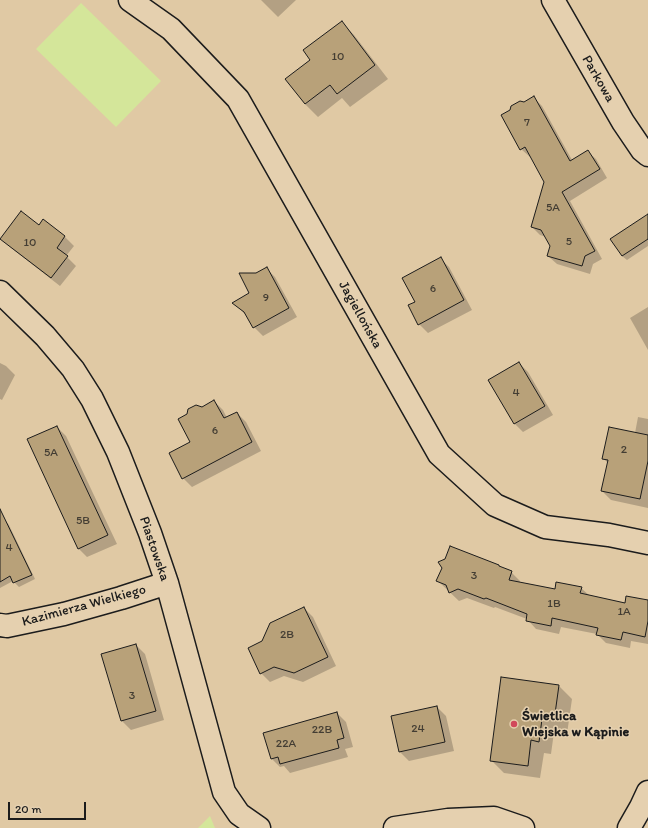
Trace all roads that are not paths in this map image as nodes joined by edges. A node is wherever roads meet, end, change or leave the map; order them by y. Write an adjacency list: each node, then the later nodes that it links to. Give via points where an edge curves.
1 (130, 0): 5 (street, Jagiellońska, via 171,29 238,98 439,454 495,505 545,527)
2 (553, 0): 3 (street, Parkowa, via 623,122)
3 (648, 155)
4 (0, 292): 6 (street, Piastowska, via 45,336 73,369 92,399 118,452)
5 (648, 543)
6 (167, 583): 7 (street, Kazimierza Wielkiego, via 64,614); 9 (street, Piastowska, via 224,792 239,814)
7 (0, 626)
8 (648, 792): 12 (street)
9 (259, 828)
10 (395, 828): 11 (street, via 448,820 494,818)
11 (522, 828)
12 (629, 828)

